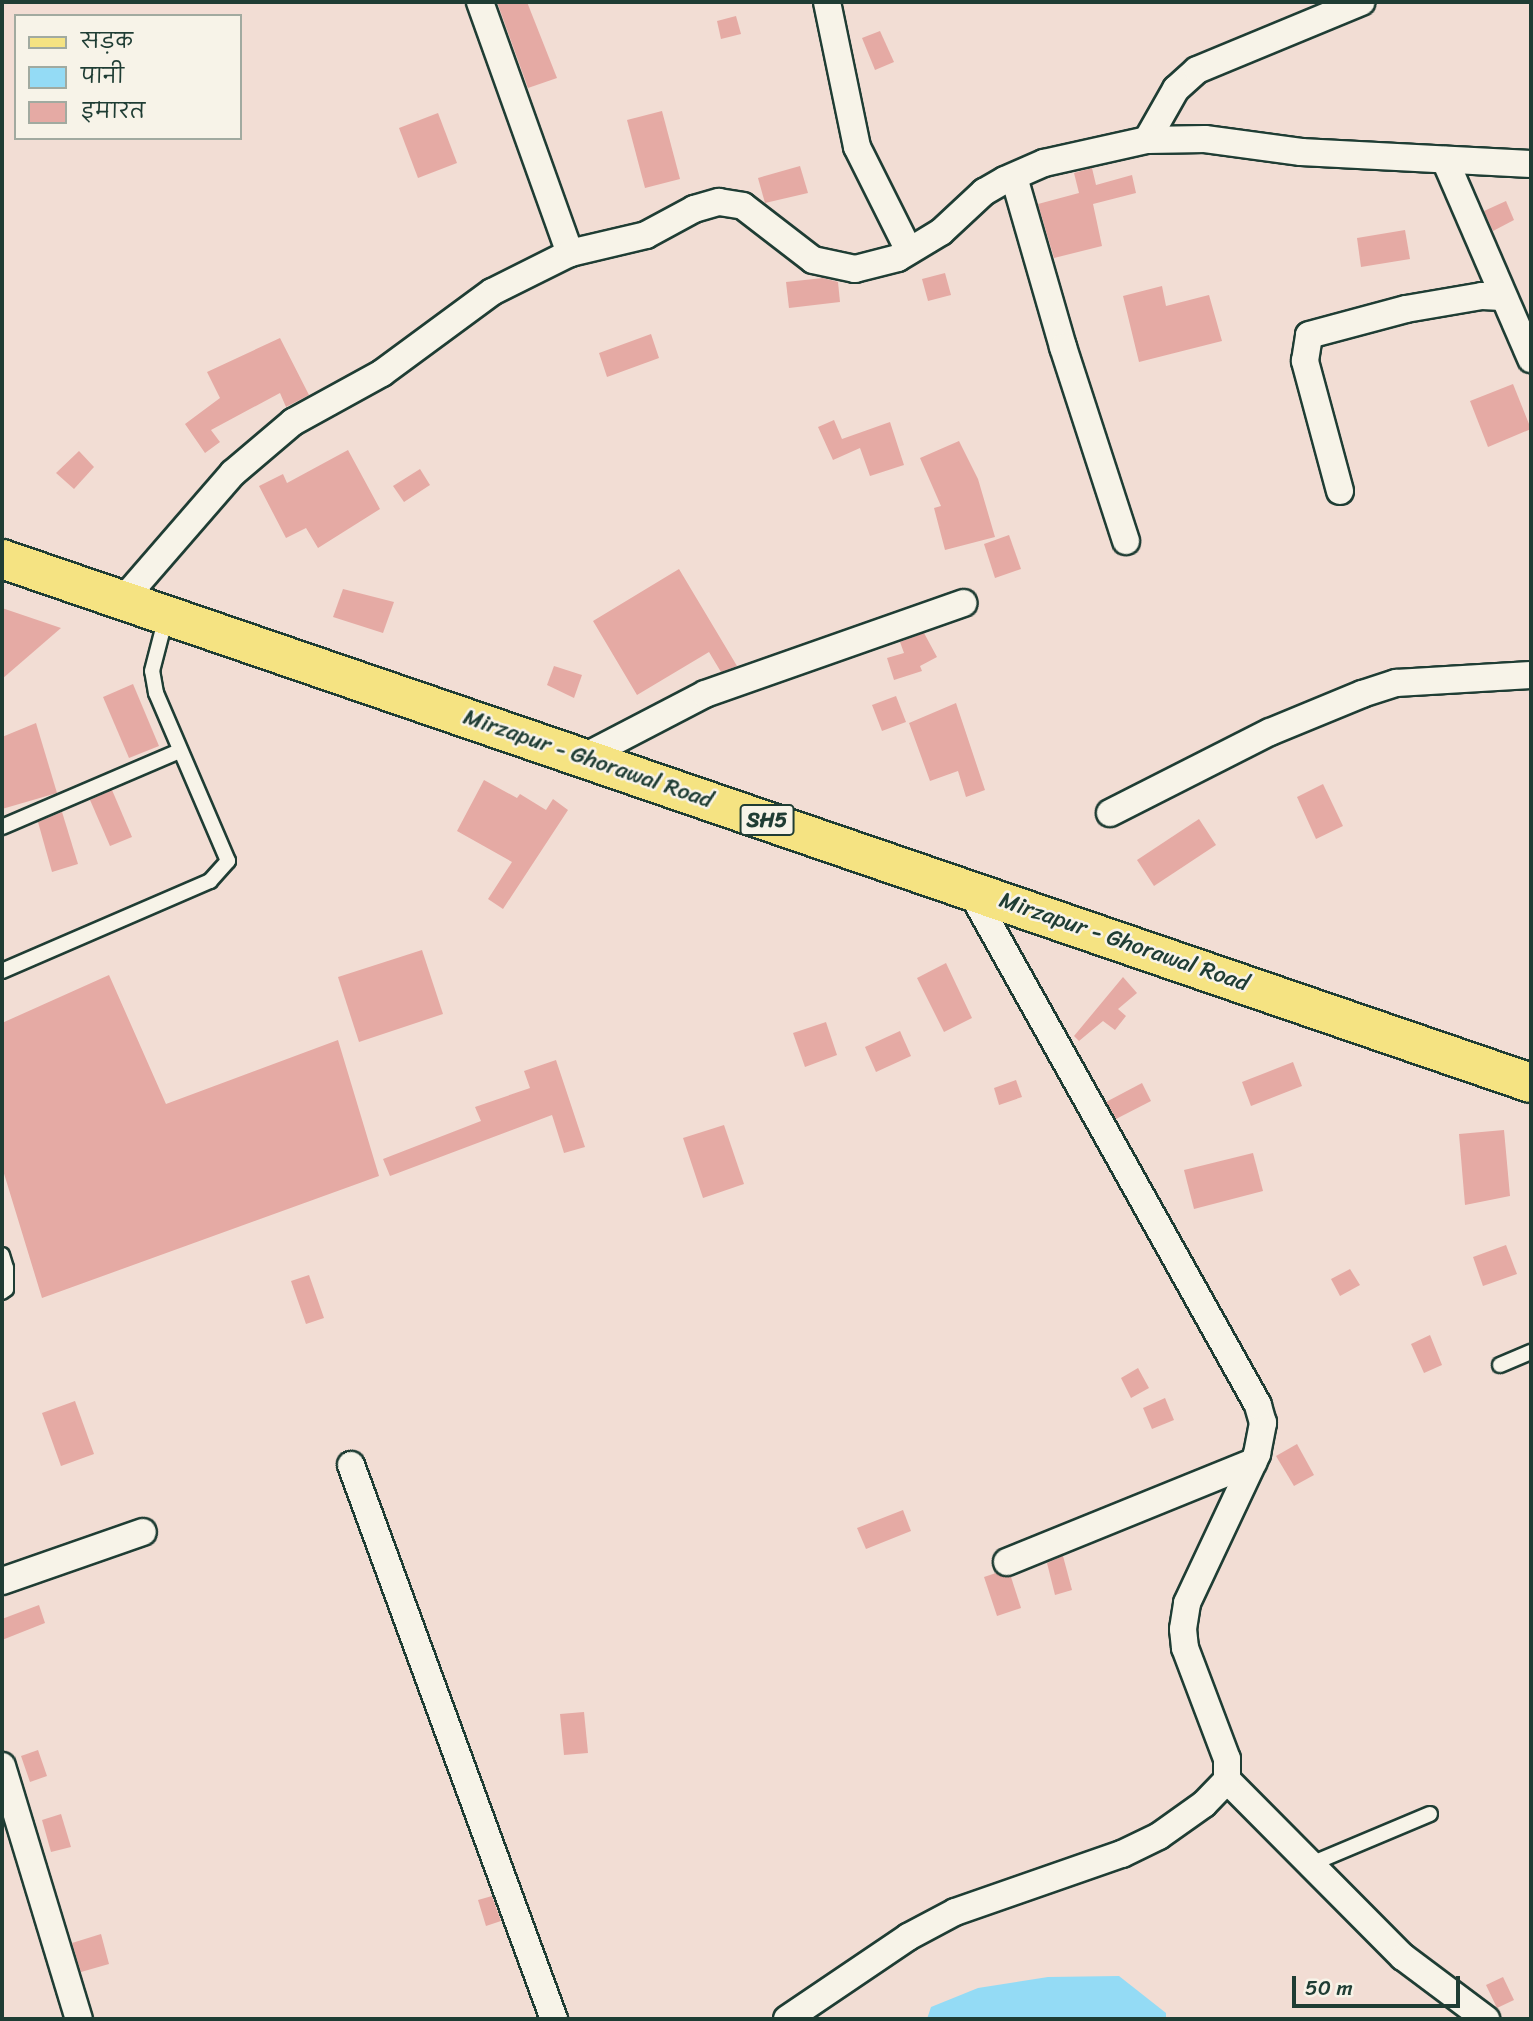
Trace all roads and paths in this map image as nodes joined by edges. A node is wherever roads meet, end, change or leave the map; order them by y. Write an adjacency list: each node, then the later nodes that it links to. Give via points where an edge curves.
1 (480, 2): 9 (street)
2 (827, 2): 8 (street, via 857,147)
3 (1357, 3): 4 (street, via 1196,70 1176,89)
4 (1147, 139): 5 (street, via 1205,139 1301,152); 7 (street, via 1044,163)
5 (1445, 160): 6 (street); 10 (street)
6 (1531, 164)
7 (1014, 177): 8 (street, via 984,192 942,232); 13 (street)
8 (909, 251): 9 (street, via 876,266 831,267 795,248 743,206 719,202 694,209 646,235)
9 (570, 253): 15 (street, via 492,292 382,373 293,422 256,451)
10 (1502, 297): 11 (street); 12 (street, via 1406,309 1309,335 1306,361)
11 (1531, 359)
12 (1340, 491)
13 (1126, 541)
14 (2, 559): 15 (main road, Mirzapur - Ghorawal Road / SH5)
15 (122, 601): 17 (main road, Mirzapur - Ghorawal Road / SH5)
16 (963, 603): 20 (street, via 705,694)
17 (166, 617): 19 (lane, via 152,671 164,720); 20 (main road, Mirzapur - Ghorawal Road / SH5)
18 (1531, 675): 21 (street, via 1395,683 1270,732)
19 (179, 751): 22 (lane); 24 (lane, via 225,847 228,861 220,871 210,881)
20 (584, 758): 23 (main road, Mirzapur - Ghorawal Road / SH5)
21 (1110, 813)
22 (2, 827)
23 (970, 890): 25 (main road, Mirzapur - Ghorawal Road / SH5); 30 (street, via 1258,1405 1262,1438)
24 (2, 971)
25 (1531, 1083)
26 (2, 1255): 27 (lane, via 6,1289)
27 (2, 1292)
28 (1531, 1352): 29 (lane)
29 (1500, 1365)
30 (1253, 1462): 33 (street); 36 (street, via 1187,1603 1183,1629 1185,1647 1227,1759)
31 (351, 1465): 40 (street)
32 (143, 1532): 34 (street)
33 (1007, 1562)
34 (2, 1581)
35 (2, 1766): 39 (street)
36 (1227, 1780): 38 (street); 41 (street, via 1204,1804 1159,1836 1122,1854 955,1912 908,1937)
37 (1430, 1814): 38 (lane)
38 (1311, 1864): 42 (street, via 1403,1957)
39 (79, 2019)
40 (554, 2019)
41 (787, 2019)
42 (1486, 2019)

